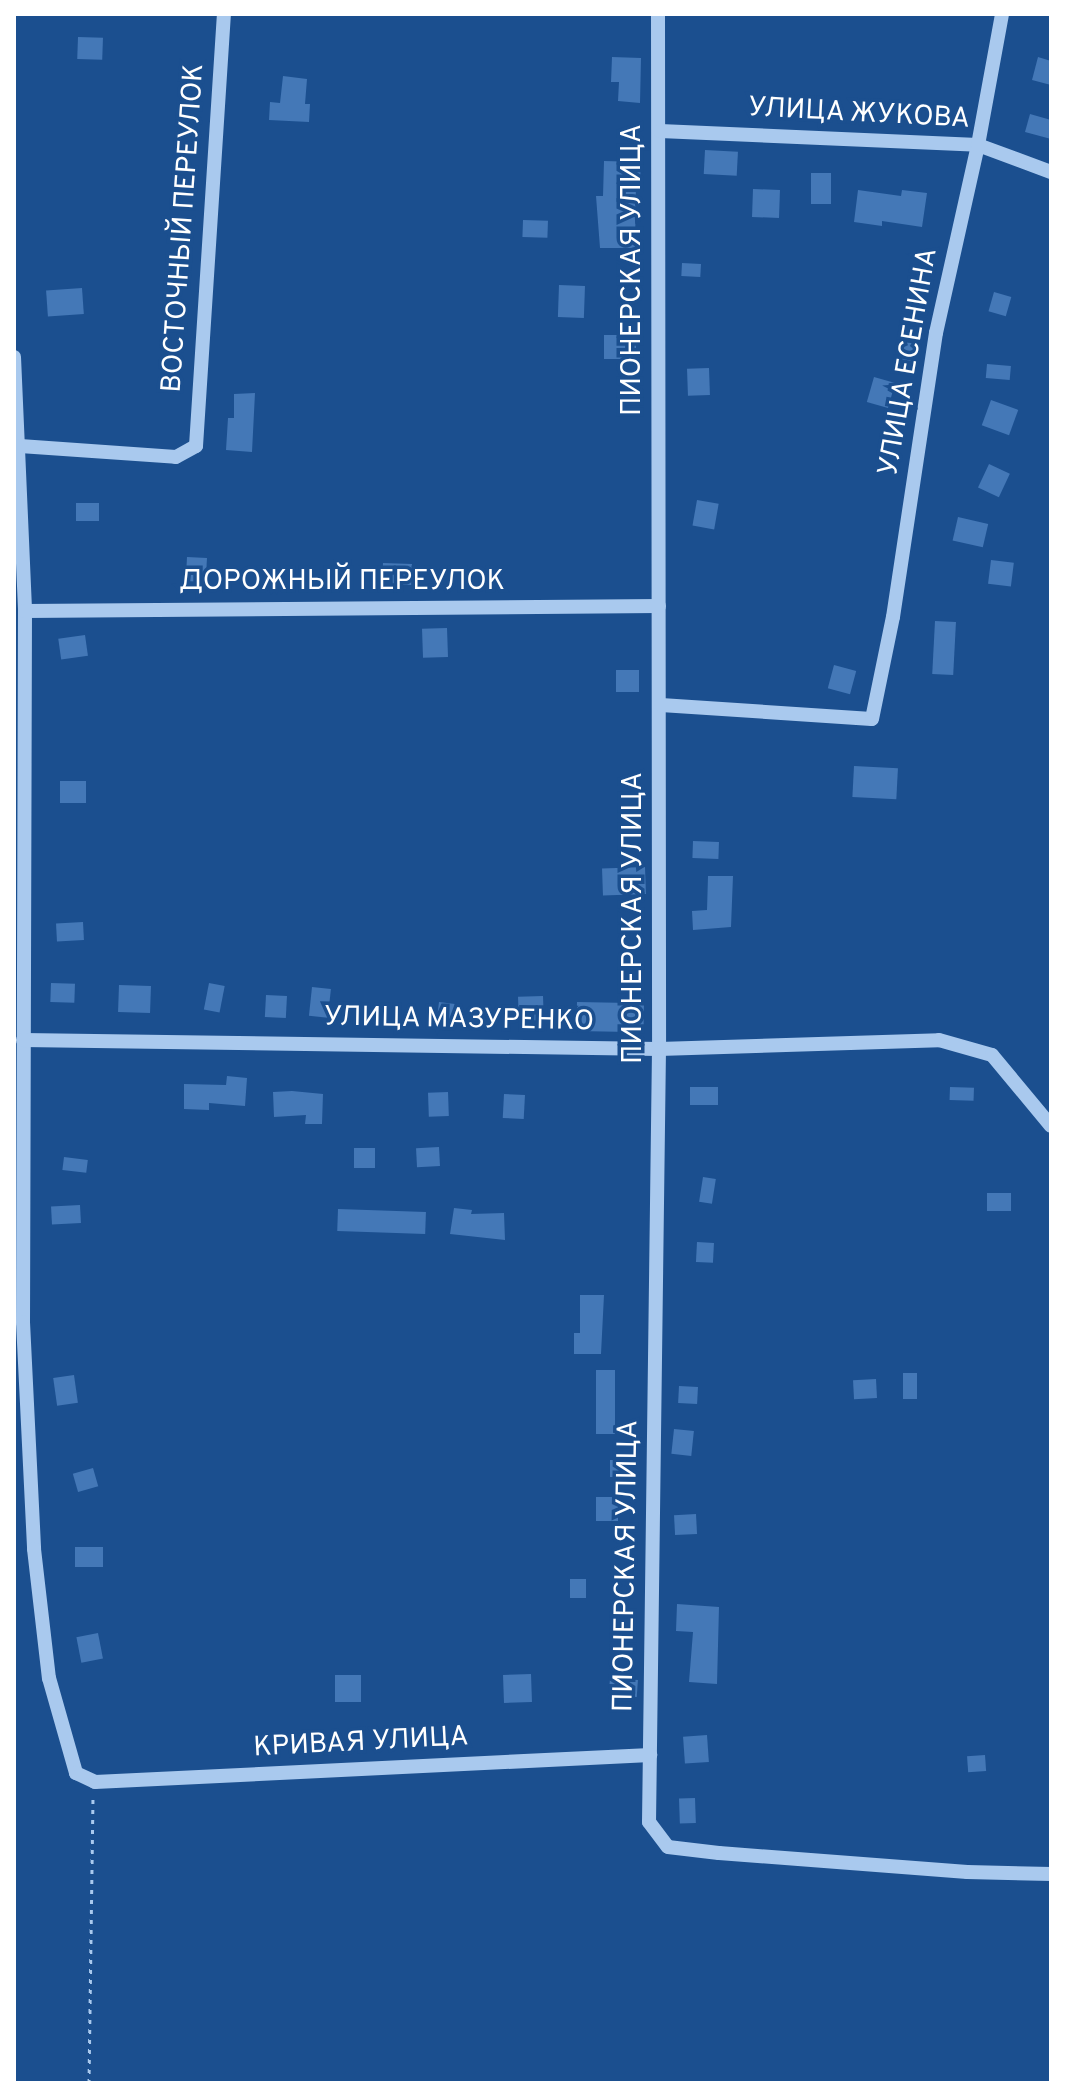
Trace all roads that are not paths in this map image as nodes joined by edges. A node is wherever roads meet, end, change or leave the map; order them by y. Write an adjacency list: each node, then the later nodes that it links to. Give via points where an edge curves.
1 (224, 14): 8 (street, ВОСТОЧНЫЙ ПЕРЕУЛОК, via 196,446 176,457)
2 (658, 14): 4 (street, ПИОНЕРСКАЯ УЛИЦА)
3 (1002, 14): 5 (street, УЛИЦА ЕСЕНИНА)
4 (660, 131): 5 (street, УЛИЦА ЖУКОВА); 10 (street, ПИОНЕРСКАЯ УЛИЦА)
5 (978, 145): 6 (street, УЛИЦА ЖУКОВА); 12 (street, УЛИЦА ЕСЕНИНА, via 936,333 893,617 872,719)
6 (1051, 172)
7 (14, 357): 8 (street)
8 (20, 446): 9 (street)
9 (18, 488): 11 (street)
10 (659, 606): 11 (street, ДОРОЖНЫЙ ПЕРЕУЛОК); 12 (street, ПИОНЕРСКАЯ УЛИЦА)
11 (25, 611): 13 (street)
12 (661, 705): 15 (street, ПИОНЕРСКАЯ УЛИЦА)
13 (19, 1003): 14 (street)
14 (23, 1040): 15 (street, УЛИЦА МАЗУРЕНКО); 17 (street, КРИВАЯ УЛИЦА, via 23,1322 34,1549 49,1678 76,1773 95,1782)
15 (659, 1049): 16 (street, УЛИЦА МАЗУРЕНКО, via 939,1040 992,1055); 17 (street, ПИОНЕРСКАЯ УЛИЦА)
16 (1051, 1126)
17 (650, 1755): 18 (street, ПИОНЕРСКАЯ УЛИЦА, via 649,1822 668,1847)
18 (1051, 1874)

